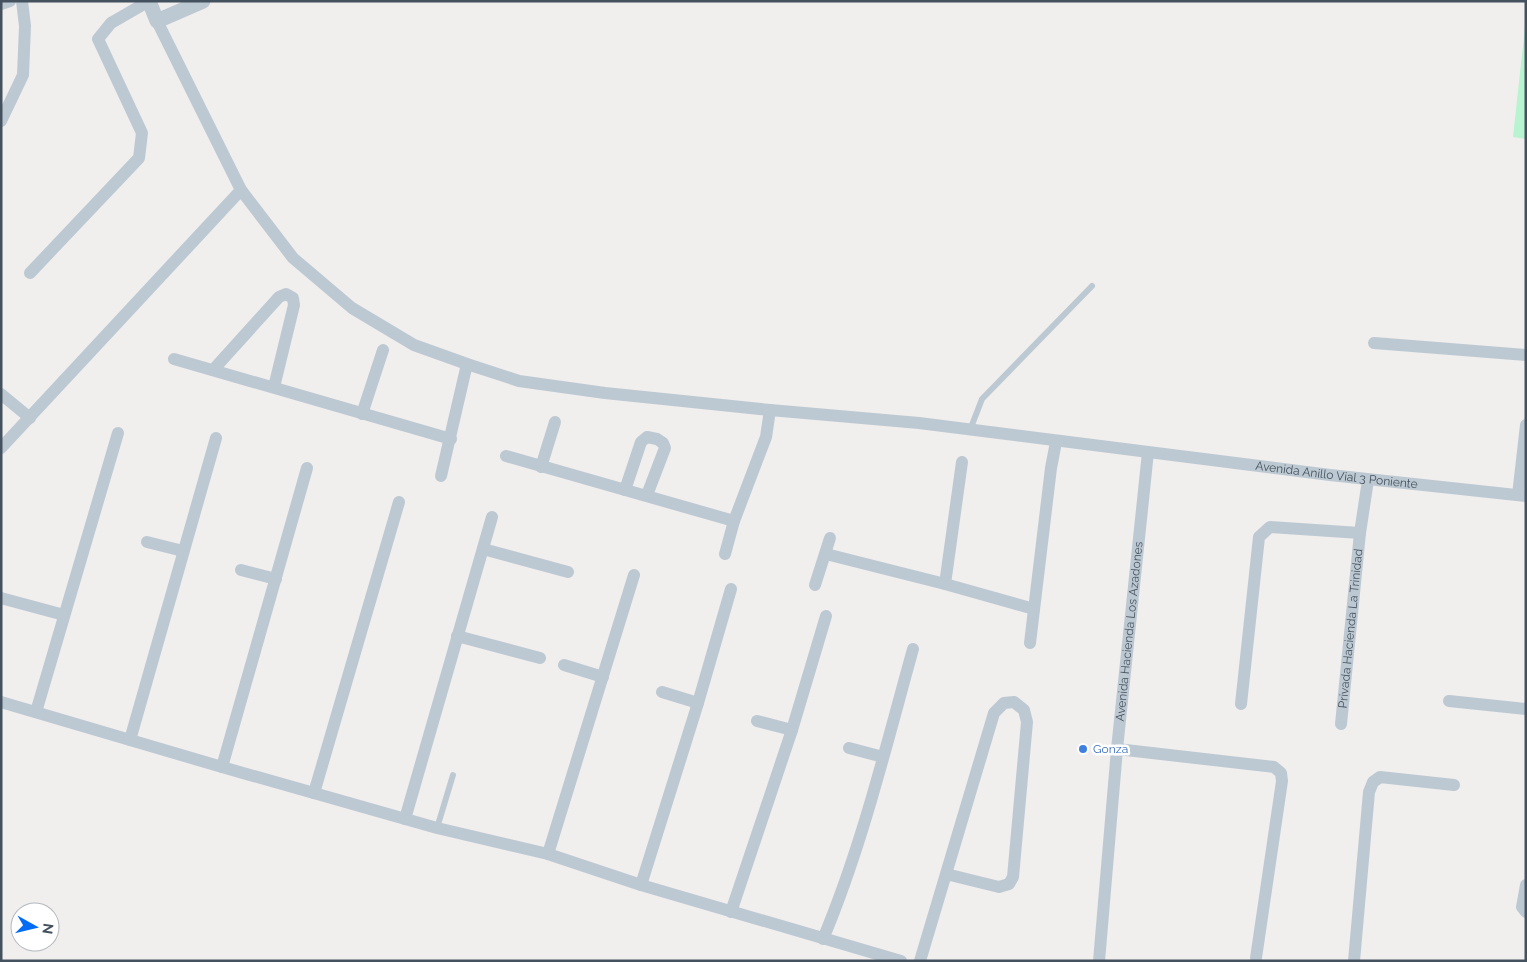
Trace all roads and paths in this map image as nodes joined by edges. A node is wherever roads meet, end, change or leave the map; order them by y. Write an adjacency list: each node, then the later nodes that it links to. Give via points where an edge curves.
1 (10, 1): 5 (street)
2 (22, 1): 7 (street, via 24,76)
3 (149, 1): 6 (street); 9 (street, via 111,23 98,39 142,133 139,158)
4 (202, 1): 6 (street)
5 (1, 4)
6 (158, 22): 8 (street, Avenida Anillo Vial 3 Poniente)
7 (1, 121)
8 (241, 190): 15 (street, Avenida Anillo Vial 3 Poniente, via 293,258 352,308 414,345); 21 (street)
9 (30, 273)
10 (1092, 286): 24 (lane, via 982,399)
11 (1374, 343): 13 (street)
12 (382, 350): 20 (street)
13 (1526, 354)
14 (174, 359): 16 (street)
15 (467, 364): 19 (street, Avenida Anillo Vial 3 Poniente, via 519,382); 27 (street)
16 (213, 370): 17 (street); 17 (street, via 279,297 286,294 293,298 294,305)
17 (274, 387): 20 (street)
18 (1, 394): 21 (street)
19 (770, 410): 24 (street, Avenida Anillo Vial 3 Poniente); 43 (street, via 766,437)
20 (362, 414): 27 (street)
21 (30, 418): 29 (street)
22 (555, 422): 34 (street)
23 (1526, 424): 31 (street)
24 (970, 430): 28 (street, Avenida Anillo Vial 3 Poniente)
25 (118, 433): 60 (street)
26 (216, 438): 48 (street)
27 (451, 439): 36 (street)
28 (1056, 442): 30 (street, Avenida Anillo Vial 3 Poniente); 59 (street)
29 (1, 448)
30 (1148, 452): 37 (street, Avenida Anillo Vial 3 Poniente); 80 (street, Avenida Hacienda Los Azadones)
31 (1524, 452): 40 (street)
32 (506, 456): 34 (street)
33 (962, 462): 55 (street)
34 (541, 467): 38 (street)
35 (307, 468): 54 (street)
36 (441, 476)
37 (1368, 480): 40 (street, Avenida Anillo Vial 3 Poniente); 44 (street, Privada Hacienda La Trinidad)
38 (625, 490): 39 (street); 39 (street, via 642,442 647,437 657,439 665,448)
39 (647, 495): 43 (street)
40 (1522, 496)
41 (399, 502): 85 (street)
42 (492, 517): 47 (street)
43 (734, 521): 49 (street)
44 (1360, 533): 72 (street, Privada Hacienda La Trinidad, via 1270,526 1259,537); 76 (street, Privada Hacienda La Trinidad)
45 (830, 538): 50 (street)
46 (147, 542): 48 (street)
47 (483, 549): 52 (street); 62 (street)
48 (183, 552): 78 (street)
49 (725, 554)
50 (826, 554): 55 (street); 56 (street)
51 (241, 570): 54 (street)
52 (568, 572)
53 (634, 575): 67 (street)
54 (276, 579): 82 (street)
55 (945, 584): 59 (street)
56 (815, 585)
57 (731, 589): 71 (street)
58 (1, 598): 60 (street)
59 (1034, 609): 63 (street)
60 (64, 615): 74 (street)
61 (826, 616): 77 (street)
62 (457, 636): 65 (street); 86 (street)
63 (1030, 643)
64 (913, 649): 81 (street)
65 (540, 658)
66 (564, 665): 67 (street)
67 (603, 676): 88 (street)
68 (662, 692): 71 (street)
69 (1449, 701): 73 (street)
70 (1, 702): 74 (street)
71 (698, 702): 90 (street)
72 (1241, 704)
73 (1526, 709)
74 (36, 712): 78 (street)
75 (757, 721): 77 (street)
76 (1341, 724)
77 (792, 730): 92 (street)
78 (130, 740): 82 (street)
79 (849, 748): 81 (street)
80 (1117, 750): 95 (street, via 1274,767 1281,773); 98 (street, Avenida Hacienda Los Azadones)
81 (883, 757): 94 (street, via 863,827)
82 (222, 767): 85 (street)
83 (453, 775): 87 (lane)
84 (1454, 785): 99 (street, via 1380,777 1373,782 1369,792)
85 (314, 793): 86 (street)
86 (405, 819): 87 (street)
87 (437, 828): 88 (street)
88 (548, 854): 90 (street)
89 (946, 874): 89 (street, via 999,887 1009,884 1014,877 1027,722 1024,710 1014,702 1004,703 994,713); 97 (street)
90 (641, 885): 92 (street)
91 (1526, 886): 93 (street, via 1522,907)
92 (731, 912): 94 (street)
93 (1526, 912)
94 (823, 939): 96 (street)
95 (1256, 958)
96 (901, 961)
97 (920, 961)
98 (1099, 961)
99 (1354, 961)

